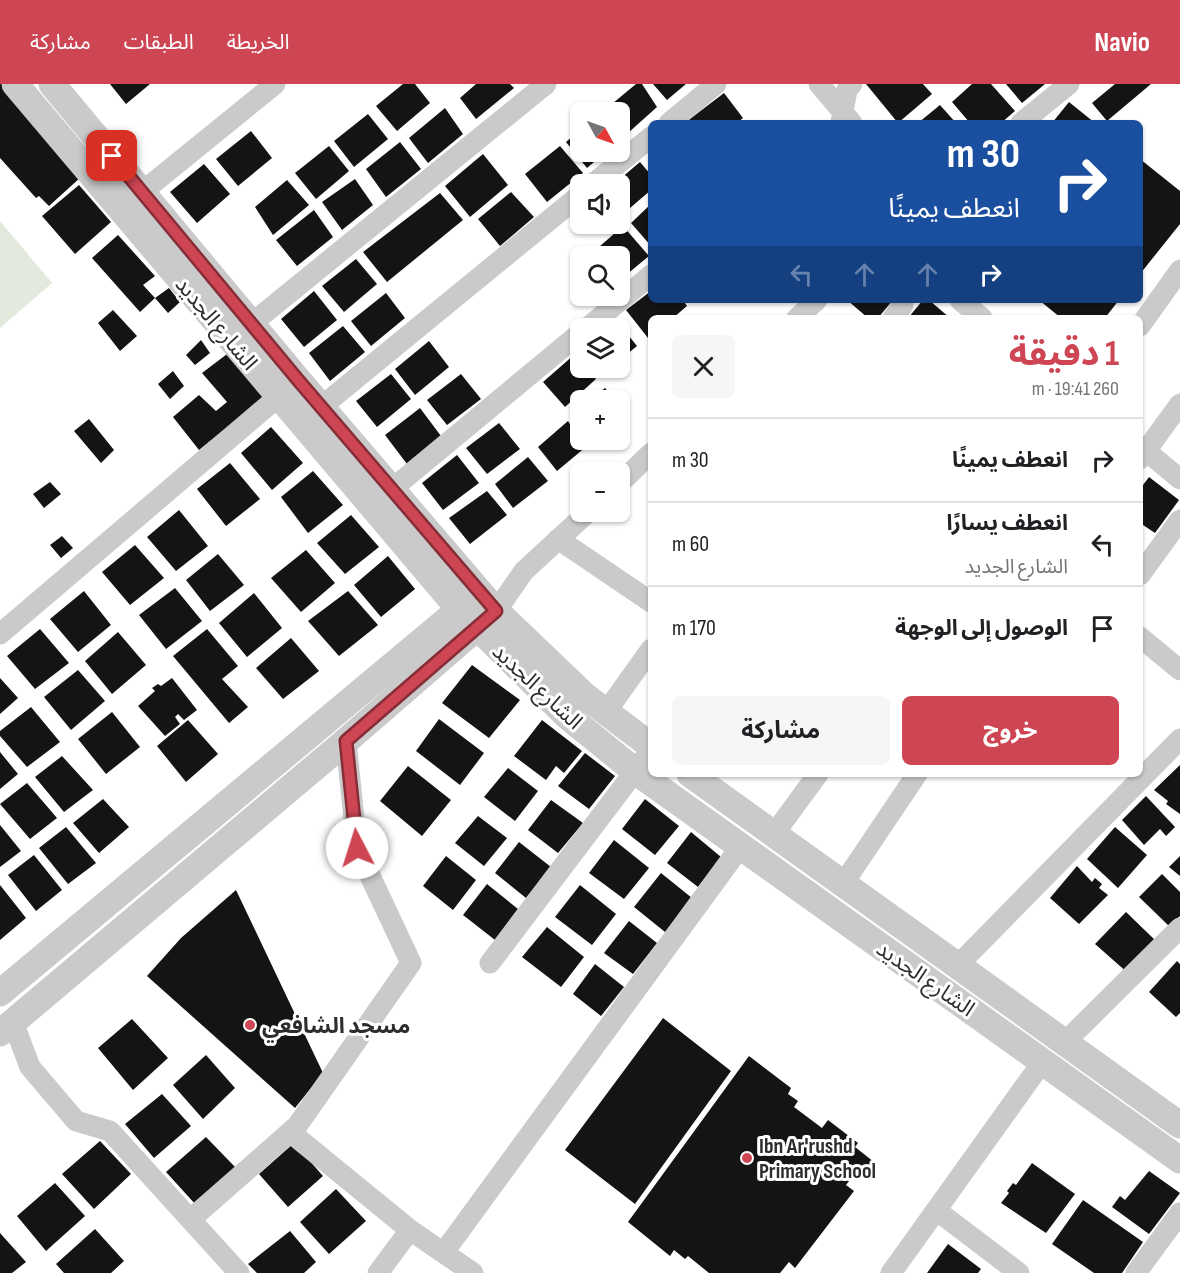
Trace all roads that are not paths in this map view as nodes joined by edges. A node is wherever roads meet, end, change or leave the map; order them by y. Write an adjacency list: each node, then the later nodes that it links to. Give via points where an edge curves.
1 (15, 84): 26 (street, الشارع الجديد)
2 (52, 84): 14 (street, الشارع الجديد)
3 (275, 84): 14 (street)
4 (546, 84): 24 (street)
5 (716, 84): 9 (street)
6 (819, 84): 10 (street)
7 (852, 84): 10 (street)
8 (1069, 84): 11 (street)
9 (673, 120)
10 (846, 120)
11 (1025, 120)
12 (648, 139): 13 (street)
13 (605, 174)
14 (142, 192): 24 (street, الشارع الجديد)
15 (570, 203): 28 (street)
16 (1180, 270): 23 (street)
17 (648, 277): 22 (street)
18 (814, 303): 20 (street)
19 (964, 303): 21 (street)
20 (800, 315)
21 (978, 315)
22 (598, 318)
23 (1143, 322)
24 (251, 324): 26 (street, الشارع الجديد)
25 (570, 341): 34 (street)
26 (288, 388): 28 (street, الشارع الجديد); 40 (street, الشارع الجديد); 41 (street)
27 (1180, 405): 29 (street)
28 (321, 407): 34 (street, الشارع الجديد)
29 (1143, 451)
30 (1143, 453): 33 (street)
31 (648, 456): 32 (street)
32 (630, 473)
33 (1180, 478)
34 (392, 489): 40 (street, الشارع الجديد)
35 (1180, 520): 38 (street)
36 (577, 522): 37 (street)
37 (558, 539): 39 (street); 40 (street)
38 (1143, 571)
39 (648, 600)
40 (478, 610): 45 (street, الشارع الجديد); 47 (street); 48 (street, الشارع الجديد, via 567,716); 61 (street)
41 (0, 634)
42 (1143, 639): 44 (street)
43 (648, 653): 45 (street)
44 (1180, 670)
45 (606, 712): 48 (street, الشارع الجديد)
46 (1180, 739): 54 (street)
47 (346, 741): 62 (street); 66 (street, via 357,848 411,963)
48 (646, 756): 59 (street)
49 (668, 777): 56 (street, الشارع الجديد)
50 (694, 777): 55 (street, الشارع الجديد)
51 (816, 777): 55 (street)
52 (915, 777): 57 (street)
53 (1143, 777): 60 (street)
54 (1143, 777)
55 (774, 834): 57 (street, الشارع الجديد)
56 (741, 846): 64 (street, الشارع الجديد); 72 (street)
57 (843, 884): 60 (street, الشارع الجديد)
58 (1180, 928): 63 (street)
59 (490, 963)
60 (957, 966): 63 (street, الشارع الجديد)
61 (4, 983)
62 (6, 1028): 70 (street, via 30,1067 76,1121 110,1131)
63 (1065, 1042): 65 (street, الشارع الجديد)
64 (1043, 1061): 67 (street, الشارع الجديد); 68 (street)
65 (1180, 1125)
66 (290, 1132): 70 (street); 71 (street)
67 (1180, 1160)
68 (936, 1210): 76 (street); 77 (street)
69 (1180, 1213): 78 (street)
70 (191, 1219): 73 (street)
71 (410, 1230): 72 (street); 74 (street)
72 (444, 1252): 75 (street)
73 (239, 1273)
74 (378, 1273)
75 (472, 1273)
76 (891, 1273)
77 (1019, 1273)
78 (1136, 1273)

